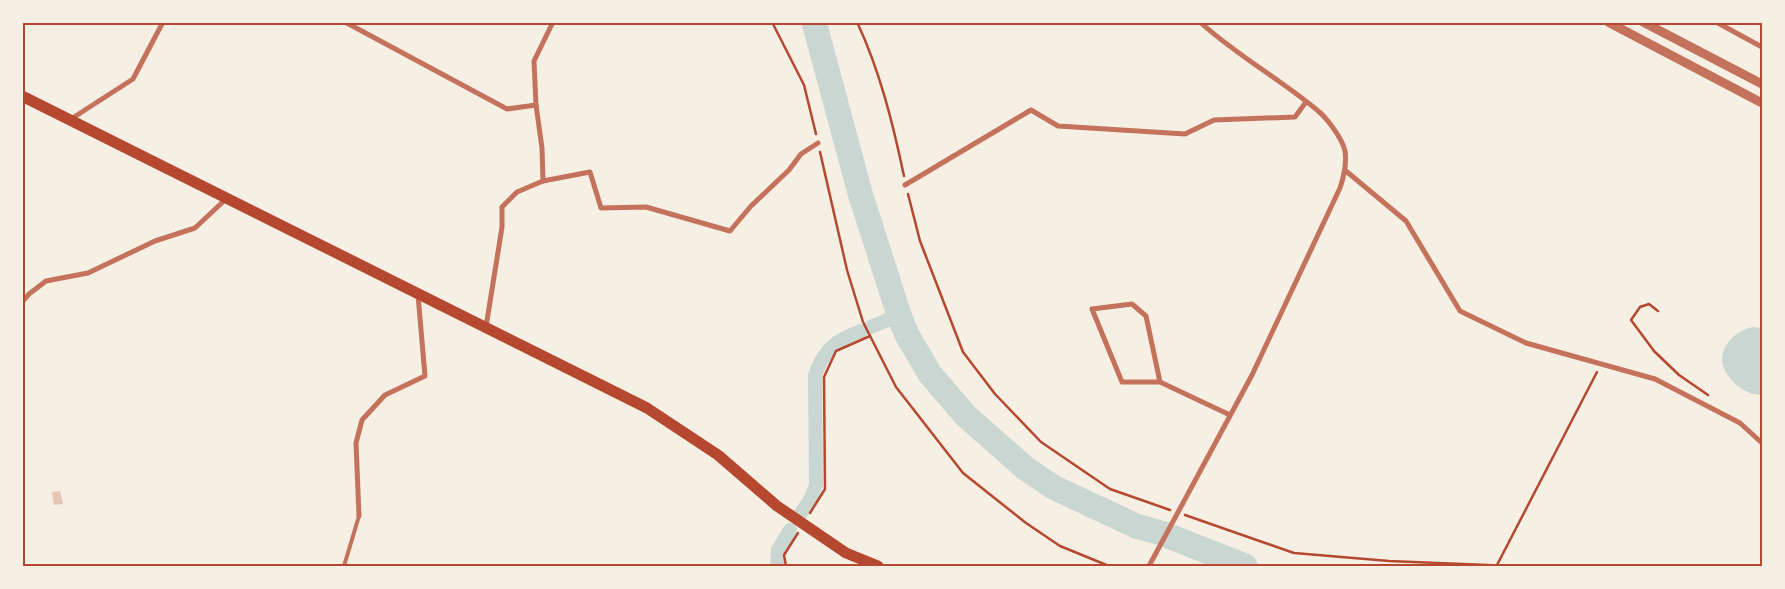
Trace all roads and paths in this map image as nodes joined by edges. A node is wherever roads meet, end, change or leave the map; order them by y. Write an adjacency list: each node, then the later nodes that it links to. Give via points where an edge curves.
1 (163, 22): 16 (street, via 133,79)
2 (345, 22): 15 (street, via 507,109)
3 (553, 22): 15 (street, via 534,61)
4 (772, 22): 17 (path, via 804,85)
5 (857, 22): 20 (path, via 894,129)
6 (1200, 22): 13 (street, via 1218,39)
7 (1608, 22): 14 (street)
8 (1643, 22): 11 (street)
9 (1716, 22): 10 (street)
10 (1762, 47)
11 (1762, 84)
12 (22, 96): 16 (main road)
13 (1306, 102): 18 (street, via 1334,130 1345,150); 20 (street, via 1295,117 1214,120 1185,134 1058,126 1031,110)
14 (1762, 102)
15 (536, 105): 19 (street)
16 (71, 120): 21 (main road)
17 (818, 143): 19 (street, via 801,154 730,231 646,207 601,208 590,172); 26 (path, via 846,270)
18 (1346, 171): 27 (street, via 1406,221 1460,311 1526,343); 30 (street, via 1252,375)
19 (543, 181): 25 (street, via 517,192 502,207 502,227)
20 (905, 185): 32 (path, via 920,241 963,352 995,394 1041,442 1110,489)
21 (228, 198): 22 (main road); 23 (street, via 195,228 155,241 88,273 46,281)
22 (418, 294): 25 (main road); 33 (street, via 425,376 385,394 362,420 356,443)
23 (22, 302)
24 (1658, 311): 29 (path, via 1649,304 1640,307 1631,320 1654,352 1723,405)
25 (486, 328): 34 (main road, via 647,408 718,454 777,506)
26 (870, 336): 34 (path, via 836,351 824,377 825,488); 39 (path, via 896,387 963,473 1060,546)
27 (1602, 364): 29 (street, via 1655,379); 35 (path)
28 (1160, 382): 28 (street, via 1122,382 1092,309 1132,304 1146,316); 30 (street)
29 (1720, 413): 31 (street, via 1740,423)
30 (1230, 415): 32 (street)
31 (1762, 443)
32 (1176, 514): 35 (path, via 1294,553); 40 (street)
33 (359, 516): 36 (lane)
34 (804, 524): 37 (path, via 784,555); 38 (main road, via 846,553)
35 (1497, 565): 41 (path)
36 (344, 566)
37 (786, 566)
38 (878, 566)
39 (1109, 566)
40 (1149, 566)
41 (1512, 566)

